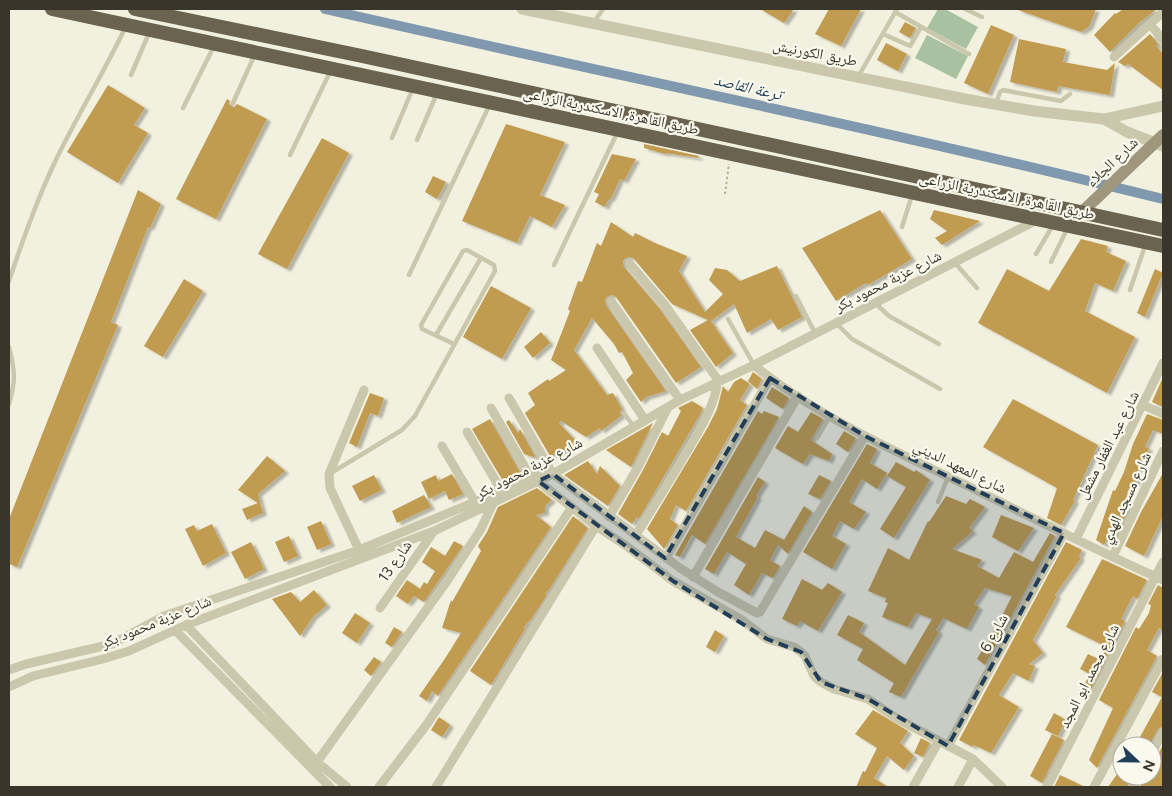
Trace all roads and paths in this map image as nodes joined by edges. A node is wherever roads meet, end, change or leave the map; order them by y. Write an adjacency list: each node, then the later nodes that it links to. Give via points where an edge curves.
1 (52, 9): 10 (highway, طريق القاهرة, الاسكندرية الزراعى)
2 (136, 9): 16 (highway, طريق القاهرة, الاسكندرية الزراعى)
3 (522, 9): 9 (street, طريق الكورنيش)
4 (603, 9): 9 (lane)
5 (965, 9): 8 (lane)
6 (896, 10): 12 (lane); 14 (lane)
7 (1163, 12): 11 (street)
8 (982, 17)
9 (593, 23): 26 (street, طريق الكورنيش)
10 (127, 24): 13 (highway, طريق القاهرة, الاسكندرية الزراعى); 59 (lane, via 55,163 29,223)
11 (1150, 24): 15 (street); 22 (street)
12 (921, 27): 14 (lane, via 910,46); 19 (lane)
13 (150, 29): 17 (highway, طريق القاهرة, الاسكندرية الزراعى); 25 (lane)
14 (883, 34): 26 (lane)
15 (1163, 40)
16 (289, 41): 20 (highway, طريق القاهرة, الاسكندرية الزراعى); 21 (highway)
17 (215, 43): 18 (highway, طريق القاهرة, الاسكندرية الزراعى); 34 (lane)
18 (256, 52): 21 (highway, طريق القاهرة, الاسكندرية الزراعى); 31 (lane)
19 (969, 54)
20 (362, 56): 24 (highway); 44 (highway, طريق القاهرة, الاسكندرية الزراعى)
21 (285, 58): 23 (highway, طريق القاهرة, الاسكندرية الزراعى)
22 (1114, 58)
23 (332, 68): 24 (highway, طريق القاهرة, الاسكندرية الزراعى); 41 (lane)
24 (358, 74): 27 (highway, طريق القاهرة, الاسكندرية الزراعى)
25 (131, 75)
26 (858, 77): 32 (street, طريق الكورنيش)
27 (414, 86): 28 (highway, طريق القاهرة, الاسكندرية الزراعى); 37 (lane)
28 (438, 91): 30 (highway, طريق القاهرة, الاسكندرية الزراعى); 38 (lane)
29 (1070, 94): 32 (lane, via 1061,101 1003,90)
30 (490, 102): 36 (highway, طريق القاهرة, الاسكندرية الزراعى); 58 (lane)
31 (232, 103)
32 (995, 104): 35 (street, طريق الكورنيش)
33 (1163, 106): 35 (street, طريق الكورنيش)
34 (183, 108)
35 (1104, 119): 39 (street, طريق الكورنيش, via 1127,132)
36 (618, 130): 40 (highway, طريق القاهرة, الاسكندرية الزراعى); 57 (lane)
37 (392, 138)
38 (417, 140)
39 (1160, 142): 44 (main road, شارع الجلاء)
40 (731, 154): 42 (highway, طريق القاهرة, الاسكندرية الزراعى); 43 (path)
41 (290, 155)
42 (912, 193): 45 (highway, طريق القاهرة, الاسكندرية الزراعى); 48 (lane)
43 (725, 194)
44 (1082, 212): 49 (highway, طريق القاهرة, الاسكندرية الزراعى)
45 (1038, 220): 46 (highway, طريق القاهرة, الاسكندرية الزراعى); 54 (street, شارع عزبة محمود بكر)
46 (1054, 223): 47 (highway, طريق القاهرة, الاسكندرية الزراعى); 52 (lane)
47 (1069, 226): 50 (highway, طريق القاهرة, الاسكندرية الزراعى); 55 (lane)
48 (902, 227)
49 (1163, 230)
50 (1146, 242): 51 (highway, طريق القاهرة, الاسكندرية الزراعى); 61 (lane)
51 (1163, 246)
52 (1036, 254)
53 (481, 258): 68 (lane); 68 (lane, via 467,250 463,252 421,325 422,329); 69 (lane, via 494,265 495,271)
54 (955, 262): 60 (lane); 64 (street, شارع عزبة محمود بكر)
55 (1051, 262)
56 (629, 263): 76 (street, via 665,304)
57 (554, 265)
58 (410, 275)
59 (9, 282)
60 (977, 288)
61 (1130, 290)
62 (796, 296): 67 (lane)
63 (611, 300): 81 (street)
64 (875, 303): 66 (street, شارع عزبة محمود بكر); 70 (lane, via 889,316)
65 (728, 319): 74 (lane)
66 (836, 323): 67 (street, شارع عزبة محمود بكر); 77 (lane, via 852,339)
67 (815, 333): 74 (street, شارع عزبة محمود بكر)
68 (436, 335): 69 (lane)
69 (454, 344): 97 (lane, via 410,422)
70 (939, 344)
71 (9, 347): 82 (lane, via 15,384)
72 (597, 348): 89 (street)
73 (1163, 363): 83 (street, شارع عبد الغفار مشعل)
74 (754, 365): 75 (street, شارع المعهد الديني); 76 (street, شارع عزبة محمود بكر)
75 (770, 378): 79 (street, شارع المعهد الديني); 113 (street)
76 (718, 380): 81 (street, شارع عزبة محمود بكر); 109 (street, via 713,402 698,432)
77 (940, 389)
78 (364, 390): 97 (street)
79 (798, 396): 88 (street, شارع المعهد الديني); 115 (street)
80 (509, 398): 96 (street)
81 (680, 400): 84 (street, شارع عزبة محمود بكر)
82 (9, 404)
83 (1143, 405): 87 (street); 110 (street, شارع عبد الغفار مشعل)
84 (668, 407): 89 (street, شارع عزبة محمود بكر); 105 (street)
85 (491, 408): 99 (street)
86 (624, 413): 90 (lane)
87 (1163, 414)
88 (830, 416): 92 (street, شارع المعهد الديني); 93 (lane)
89 (646, 420): 90 (street, شارع عزبة محمود بكر)
90 (634, 427): 96 (street, شارع عزبة محمود بكر)
91 (467, 432): 100 (street)
92 (865, 436): 98 (street, شارع المعهد الديني); 115 (street, via 760,612 755,613)
93 (817, 438)
94 (442, 446): 101 (street)
95 (1163, 451): 112 (street, شارع مسجد الهدي)
96 (551, 471): 99 (street, شارع عزبة محمود بكر); 105 (street)
97 (329, 474): 111 (street, via 330,488)
98 (948, 477): 102 (lane); 108 (street, شارع المعهد الديني)
99 (534, 479): 100 (street, شارع عزبة محمود بكر); 103 (street, شارع عزبة محمود بكر); 104 (street)
100 (501, 490): 101 (street, شارع عزبة محمود بكر)
101 (475, 502): 111 (street, شارع عزبة محمود بكر)
102 (938, 502)
103 (492, 503): 107 (street, شارع عزبة محمود بكر); 126 (street, via 481,529 447,581)
104 (572, 507): 106 (street); 129 (street, via 427,724)
105 (609, 517): 109 (street)
106 (596, 526): 123 (street, via 626,544 673,582 742,620 766,639 794,647 805,656 814,676 821,682 868,698); 130 (street)
107 (434, 531): 117 (street, شارع 13); 118 (street, شارع عزبة محمود بكر)
108 (1064, 533): 110 (street, شارع المعهد الديني); 124 (street, شارع 6)
109 (636, 535): 113 (street)
110 (1076, 539): 112 (street, شارع المعهد الديني)
111 (359, 550): 121 (street, شارع عزبة محمود بكر, via 164,616 112,644)
112 (1113, 556): 116 (street, شارع المعهد الديني)
113 (666, 558): 115 (street)
114 (1163, 562): 116 (street, شارع محمد ابو المجد)
115 (693, 577)
116 (1160, 578): 134 (street, شارع محمد ابو المجد)
117 (380, 608)
118 (186, 625): 119 (street, شارع عزبة محمود بكر); 126 (street)
119 (175, 630): 122 (street, شارع عزبة محمود بكر, via 128,651 32,676); 127 (street)
120 (1163, 659): 135 (street)
121 (9, 670)
122 (9, 687)
123 (939, 742): 124 (street); 131 (street)
124 (948, 746): 125 (street)
125 (973, 759): 132 (street); 133 (street)
126 (317, 762): 128 (street)
127 (330, 787)
128 (347, 787)
129 (379, 787)
130 (436, 787)
131 (913, 787)
132 (958, 787)
133 (1002, 787)
134 (1047, 787)
135 (1094, 787)

